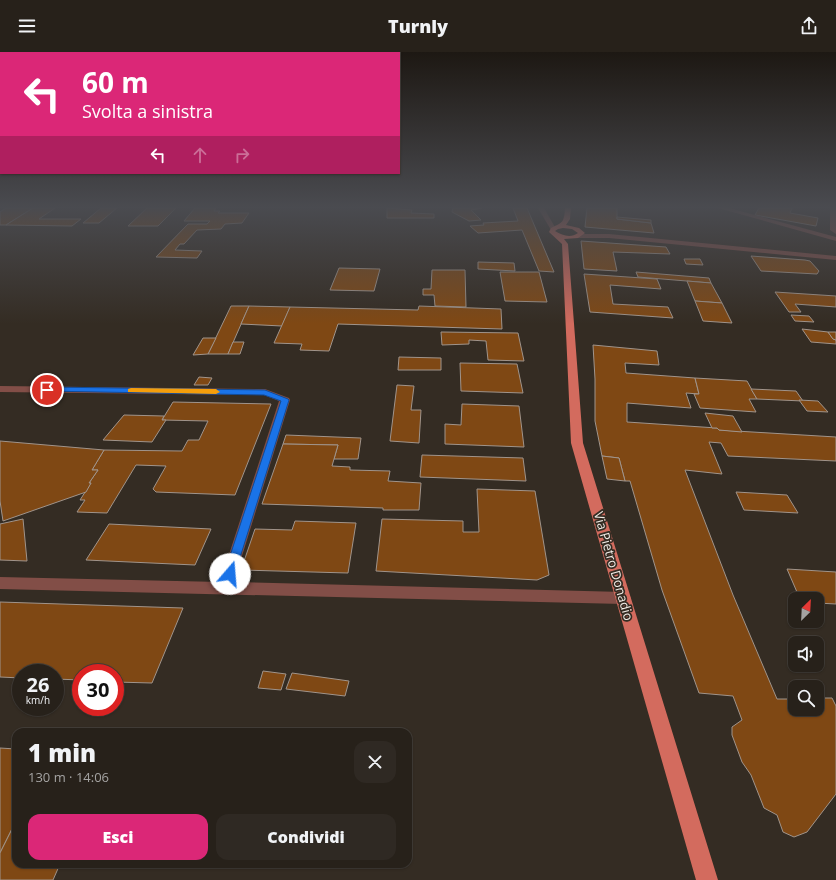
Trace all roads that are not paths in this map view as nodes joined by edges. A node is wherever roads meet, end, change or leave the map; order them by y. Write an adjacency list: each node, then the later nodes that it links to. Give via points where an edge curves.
1 (570, 247): 7 (main road, Via Pietro Donadio, via 578,443)
2 (719, 247): 3 (street)
3 (836, 258)
4 (0, 389): 6 (street, via 265,392 285,400)
5 (0, 583): 6 (street)
6 (225, 588): 7 (street)
7 (623, 598): 8 (main road, Via Pietro Donadio)
8 (707, 880)

